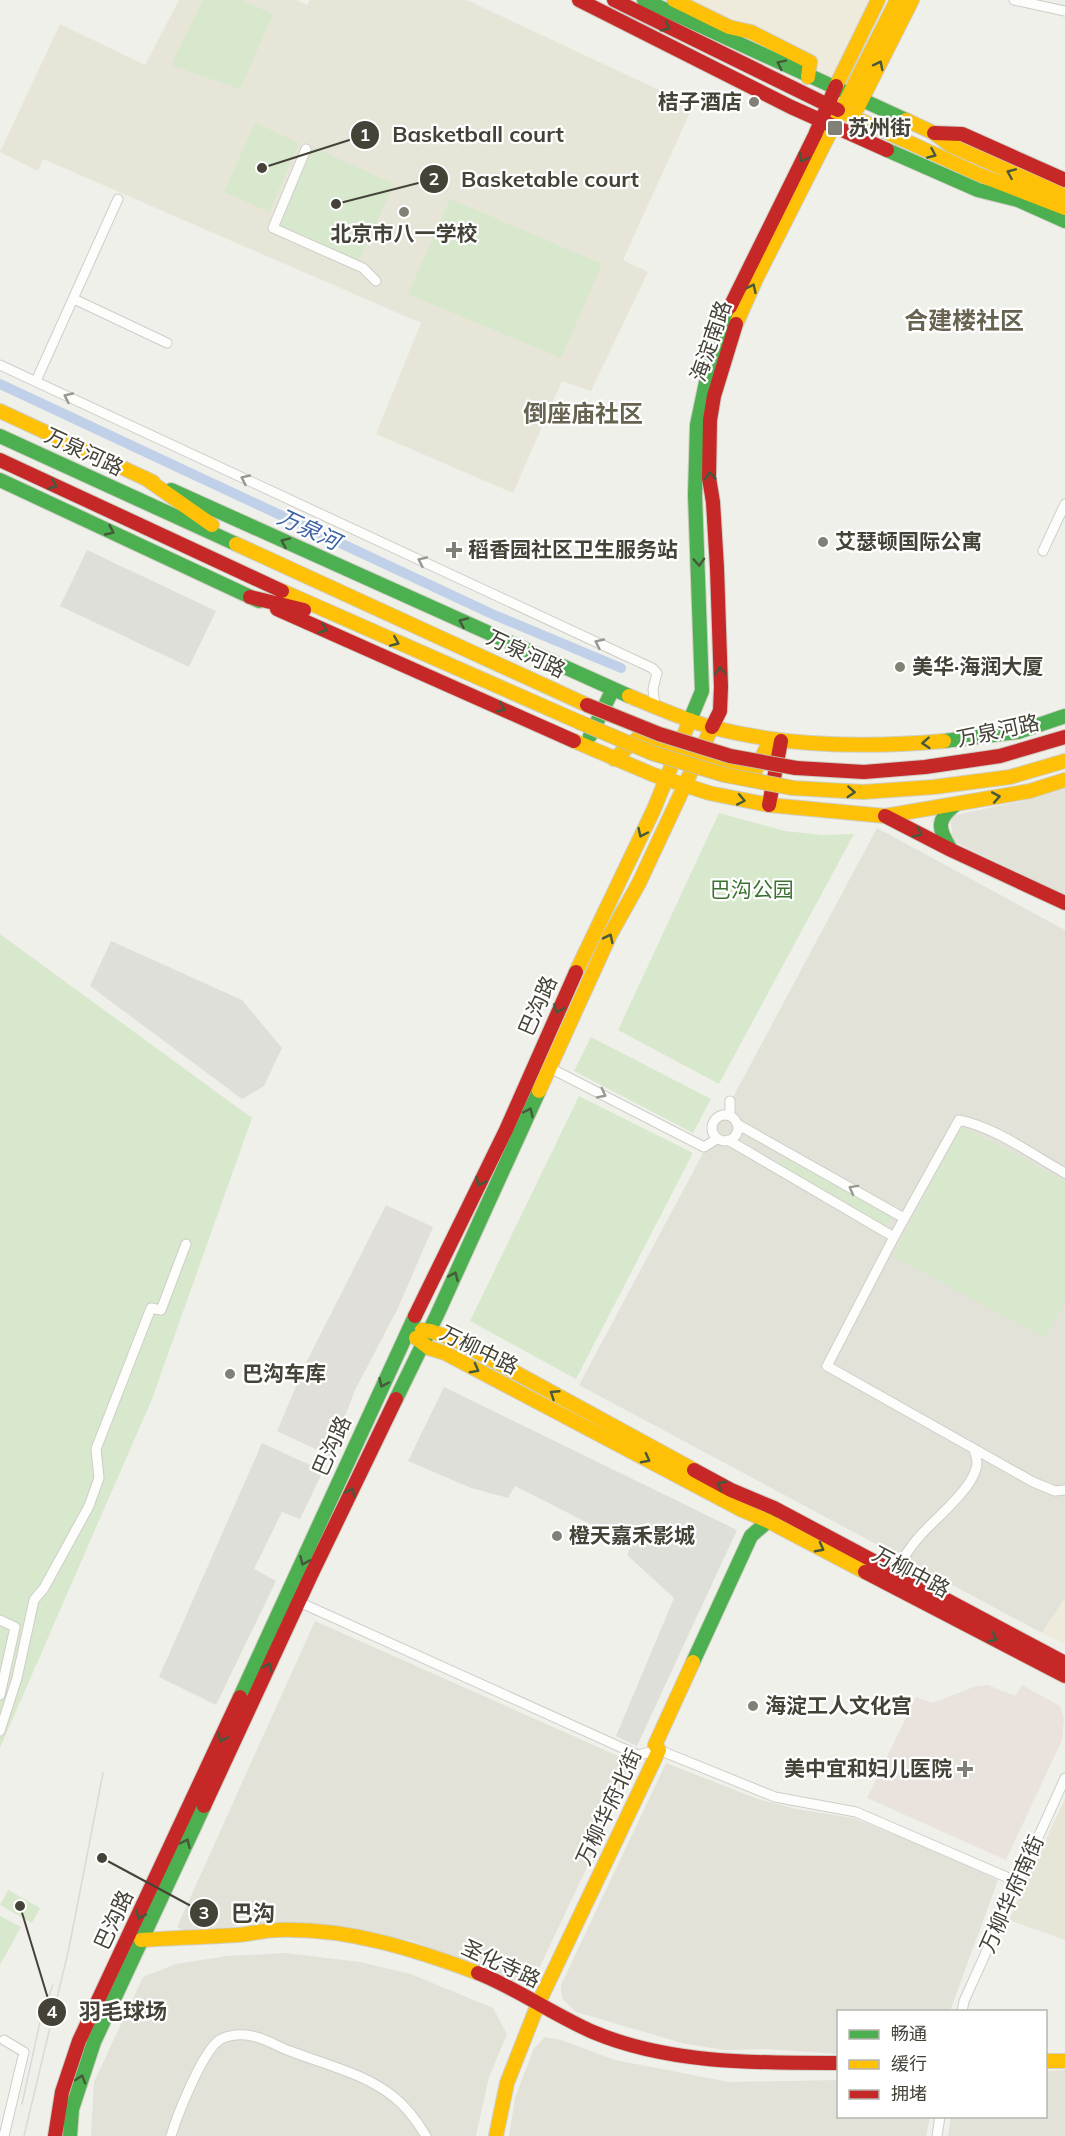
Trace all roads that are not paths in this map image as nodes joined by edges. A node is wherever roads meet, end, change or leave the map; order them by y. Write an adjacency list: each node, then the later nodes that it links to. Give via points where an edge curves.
1 (579, 0): 15 (main road)
2 (614, 0): 13 (main road, one-way to 13)
3 (644, 0): 10 (main road, one-way to 3)
4 (674, 0): 10 (main road, via 810,62)
5 (878, 0): 11 (main road, 海淀南路)
6 (897, 0): 12 (main road, 海淀南路)
7 (912, 0): 12 (main road, 海淀南路, one-way to 7)
8 (1014, 0): 9 (street)
9 (1065, 11)
10 (808, 77): 11 (main road)
11 (834, 89): 12 (main road); 13 (main road, 海淀南路)
12 (855, 98): 14 (main road, 海淀南路); 16 (main road)
13 (828, 105): 14 (main road); 15 (main road, 海淀南路)
14 (847, 114): 15 (main road, 海淀南路); 21 (main road, one-way to 21, via 984,177)
15 (827, 123): 22 (main road, via 978,190 1018,200); 41 (main road, 海淀南路, one-way to 41, via 741,281 708,368 697,425 695,495 702,691); 42 (main road, 海淀南路, one-way to 15, via 720,711 721,687 709,478 714,396 740,314)
16 (934, 133): 18 (main road, via 962,134); 19 (main road, one-way to 16, via 950,146)
17 (306, 149): 23 (street, via 273,228 363,268)
18 (1065, 180)
19 (1065, 196)
20 (118, 199): 24 (street)
21 (1065, 208)
22 (1065, 221)
23 (376, 281)
24 (74, 299): 25 (street); 27 (street)
25 (167, 344)
26 (0, 364): 27 (street)
27 (36, 381): 39 (street, one-way to 27, via 653,689 657,674 652,668)
28 (0, 411): 31 (main road, 万泉河路)
29 (0, 436): 34 (main road, 万泉河路)
30 (0, 460): 37 (main road, 万泉河路, one-way to 37)
31 (145, 478): 34 (main road); 38 (main road, 万泉河路, one-way to 31)
32 (0, 480): 36 (main road, one-way to 36)
33 (1065, 504): 35 (street)
34 (248, 549): 43 (main road, 万泉河路, bridge, via 587,705 730,756 796,768 864,771 1000,756)
35 (1042, 551)
36 (250, 597): 37 (main road); 45 (main road, one-way to 45)
37 (341, 619): 49 (main road, 万泉河路, one-way to 49, bridge, via 652,753 725,775 793,788 863,792 934,788 1010,777)
38 (613, 689): 39 (main road, 万泉河路); 45 (main road)
39 (655, 707): 41 (main road, 万泉河路)
40 (1065, 716): 44 (main road, 万泉河路, one-way to 44, via 1018,732 959,740 885,746)
41 (690, 720): 42 (main road, 万泉河路); 46 (main road, 海淀南路)
42 (712, 728): 44 (main road, 万泉河路); 47 (main road, 海淀南路)
43 (1065, 737)
44 (776, 740): 47 (main road, via 755,771); 53 (main road)
45 (585, 746): 48 (main road)
46 (677, 752): 47 (main road); 48 (main road, via 639,738); 50 (main road, 巴沟路)
47 (698, 758): 52 (main road, 巴沟路)
48 (614, 759): 50 (main road)
49 (1065, 761)
50 (666, 780): 52 (main road); 71 (main road, 巴沟路, one-way to 71, via 506,1130)
51 (1065, 780): 54 (main road, one-way to 51)
52 (684, 786): 53 (main road, one-way to 53); 58 (main road, 巴沟路, one-way to 52)
53 (769, 805): 55 (main road)
54 (955, 805): 55 (main road); 56 (main road, via 944,812 940,826)
55 (885, 816): 56 (main road, one-way to 56)
56 (951, 850): 57 (main road)
57 (1065, 903)
58 (550, 1068): 62 (street, one-way to 62, via 704,1148); 70 (main road, 巴沟路, one-way to 58)
59 (730, 1101): 60 (street)
60 (730, 1115): 61 (street); 62 (street, via 718,1116 712,1124)
61 (737, 1124): 63 (street, via 737,1134); 64 (street)
62 (717, 1138): 63 (street)
63 (728, 1140): 65 (street)
64 (780, 1148): 65 (street); 67 (street, one-way to 64)
65 (769, 1164): 68 (street)
66 (1065, 1173): 67 (street, via 999,1135 959,1120)
67 (904, 1218): 68 (street)
68 (894, 1237): 73 (street, via 827,1366)
69 (186, 1244): 82 (street, via 161,1310 151,1308 96,1449 99,1478 88,1506 34,1600 17,1678)
70 (430, 1329): 71 (main road, 万柳中路); 72 (main road, 巴沟路); 75 (main road, 万柳中路, one-way to 70, via 547,1389)
71 (408, 1330): 72 (main road, 万柳中路); 95 (main road, 巴沟路, one-way to 95, via 79,2041 62,2092)
72 (422, 1345): 75 (main road, 万柳中路, one-way to 75, via 445,1353 742,1510); 77 (main road, 巴沟路, one-way to 72)
73 (974, 1449): 74 (street, via 1033,1482 1055,1491); 76 (street, via 977,1463 971,1479 908,1550)
74 (1065, 1490)
75 (771, 1514): 76 (main road, 万柳中路); 80 (main road, 万柳中路, one-way to 80); 83 (main road, 万柳华府北街, via 752,1536 655,1745)
76 (895, 1573): 79 (main road, 万柳中路)
77 (299, 1602): 83 (street, via 638,1755); 86 (main road, 巴沟路, one-way to 77)
78 (0, 1620): 81 (street, via 15,1627)
79 (1065, 1664)
80 (1065, 1676)
81 (0, 1695)
82 (0, 1731)
83 (659, 1750): 85 (street, via 775,1797 856,1812); 87 (main road, 万柳华府北街)
84 (1065, 1778): 85 (street, 万柳华府南街)
85 (1018, 1882): 88 (street, 万柳华府南街)
86 (141, 1940): 87 (main road, 圣化寺路, via 278,1930 375,1939 482,1975); 96 (main road, 巴沟路, one-way to 86, via 72,2109 90,2053)
87 (538, 2004): 92 (main road, 圣化寺路, via 594,2032 695,2058); 99 (main road, 万柳华府北街, via 507,2083)
88 (962, 2010)
89 (4, 2040): 94 (street, via 24,2052)
90 (1047, 2061): 91 (main road)
91 (1065, 2061)
92 (837, 2064)
93 (940, 2118): 100 (street)
94 (4, 2136)
95 (56, 2136)
96 (70, 2136)
97 (171, 2136): 98 (street, via 177,2116 212,2048 219,2040 232,2036 254,2036 358,2075 394,2097)
98 (426, 2136)
99 (496, 2136)
100 (937, 2136)

